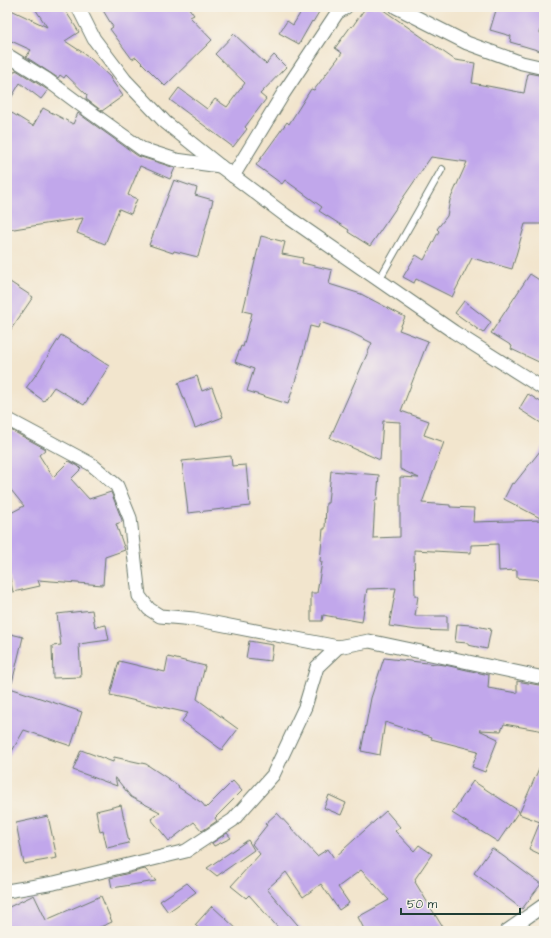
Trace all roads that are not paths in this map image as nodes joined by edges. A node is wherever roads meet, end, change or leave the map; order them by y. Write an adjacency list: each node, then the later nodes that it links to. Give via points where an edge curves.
1 (78, 7): 6 (street, via 94,39 125,80 165,122)
2 (346, 7): 8 (street, via 337,13)
3 (396, 7): 5 (street, via 467,43 522,63)
4 (7, 55): 6 (street, via 46,78 142,149 176,160)
5 (544, 68)
6 (220, 166): 8 (street)
7 (442, 169): 9 (lane)
8 (233, 176): 9 (street)
9 (379, 280): 10 (street, via 454,332)
10 (544, 389)
11 (7, 419): 12 (street, via 91,464 117,486 130,518 139,596 149,609 160,616 194,619)
12 (338, 647): 13 (street, via 369,641); 14 (street, via 317,666 305,707 273,775 233,820 186,851 54,883)
13 (544, 678)
14 (7, 891)
15 (544, 905): 16 (street)
16 (507, 931)

